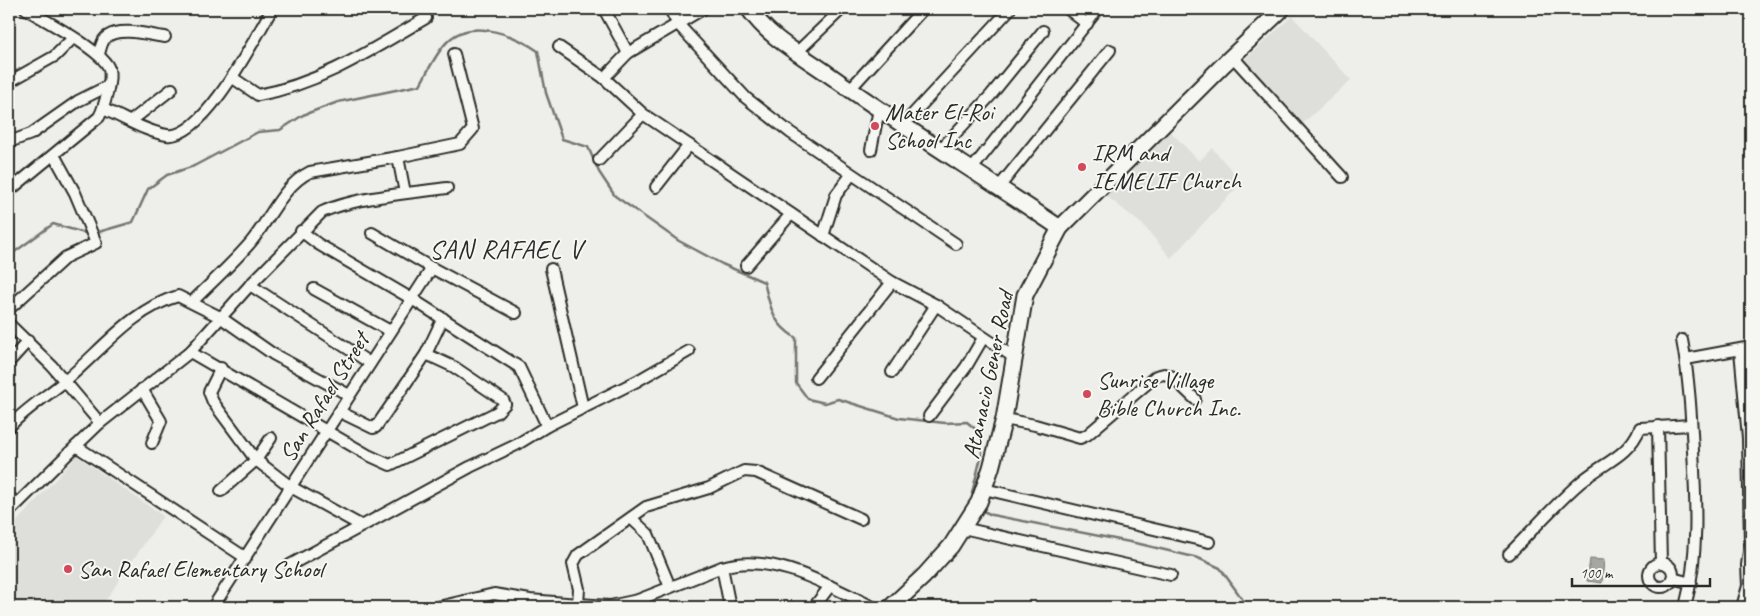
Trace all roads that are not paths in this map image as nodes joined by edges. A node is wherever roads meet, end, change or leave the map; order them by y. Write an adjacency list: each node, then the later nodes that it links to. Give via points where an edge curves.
1 (26, 9): 18 (street)
2 (272, 9): 26 (street)
3 (604, 9): 21 (street)
4 (670, 9): 14 (street)
5 (703, 9): 14 (street)
6 (842, 9): 24 (street)
7 (923, 9): 31 (street)
8 (1010, 9): 36 (street)
9 (1068, 9): 15 (street)
10 (1098, 9): 15 (street)
11 (1282, 9): 25 (main road, Atanacio Gener Road)
12 (752, 10): 24 (main road)
13 (426, 18): 26 (street, via 368,52 286,90 258,95)
14 (677, 24): 21 (street); 45 (street, via 746,98)
15 (1087, 24): 44 (street)
16 (1043, 31): 40 (street, via 991,95)
17 (165, 37): 22 (street, via 118,33 107,36)
18 (73, 38): 22 (street); 28 (street, via 55,56)
19 (559, 47): 27 (street)
20 (1110, 50): 48 (street)
21 (628, 53): 27 (street)
22 (99, 54): 29 (street, via 110,69)
23 (454, 54): 42 (street, via 473,130 460,144)
24 (795, 54): 31 (main road)
25 (1232, 56): 46 (street); 53 (main road, Atanacio Gener Road)
26 (233, 78): 35 (street, via 186,129 169,135)
27 (604, 78): 34 (street)
28 (9, 82)
29 (108, 86): 32 (street); 37 (street, via 78,101 31,134)
30 (172, 89): 35 (street)
31 (850, 89): 33 (main road)
32 (103, 109): 35 (street); 41 (street, via 93,123)
33 (879, 109): 36 (main road); 39 (street)
34 (643, 114): 38 (street); 43 (street)
35 (131, 120)
36 (902, 126): 40 (main road)
37 (9, 142)
38 (689, 145): 47 (street); 52 (street)
39 (871, 150)
40 (940, 150): 44 (main road)
41 (54, 155): 50 (street); 67 (street, via 96,244 66,257)
42 (398, 157): 51 (street); 65 (street, via 304,175 294,183 251,242)
43 (599, 160)
44 (972, 169): 48 (main road)
45 (852, 175): 56 (street, via 836,195); 57 (street)
46 (1342, 177)
47 (656, 187)
48 (999, 187): 53 (main road)
49 (448, 188): 51 (street)
50 (9, 191)
51 (405, 193): 54 (street, via 334,207 322,212)
52 (790, 214): 56 (street); 58 (street)
53 (1060, 228): 81 (main road, Atanacio Gener Road, via 1025,295)
54 (302, 231): 62 (street); 64 (street, via 318,244)
55 (372, 233): 59 (street)
56 (823, 236): 61 (street)
57 (956, 244)
58 (746, 266)
59 (432, 268): 64 (street, San Rafael Street); 68 (street)
60 (551, 269): 93 (street)
61 (892, 282): 66 (street); 87 (street)
62 (250, 284): 69 (street); 84 (street)
63 (314, 289): 72 (street)
64 (412, 299): 70 (street); 72 (street, San Rafael Street)
65 (192, 302): 69 (street); 88 (street, via 178,296 162,301 126,324)
66 (936, 305): 73 (street); 86 (street)
67 (9, 309)
68 (516, 312)
69 (220, 317): 79 (street); 90 (street, via 273,354)
70 (443, 318): 80 (street); 99 (street, via 519,367)
71 (9, 324): 75 (street)
72 (390, 331): 84 (street, San Rafael Street)
73 (983, 338): 81 (street); 95 (street, via 966,367)
74 (1682, 340): 82 (street)
75 (28, 341): 83 (street); 88 (street)
76 (1751, 347): 77 (street)
77 (1740, 350): 82 (street); 92 (street)
78 (689, 351): 93 (street)
79 (190, 352): 85 (street); 89 (street)
80 (426, 354): 94 (street, via 376,427); 102 (street, via 454,367 505,404 497,412 390,466)
81 (1015, 358): 96 (main road, Atanacio Gener Road)
82 (1686, 359): 98 (street)
83 (9, 362)
84 (370, 363): 90 (street, San Rafael Street)
85 (221, 368): 102 (street); 107 (street, via 209,392)
86 (892, 372)
87 (816, 378)
88 (65, 381): 97 (street); 101 (street)
89 (142, 389): 97 (street); 105 (street, via 162,421)
90 (349, 396): 94 (street, San Rafael Street)
91 (1196, 399): 96 (street, via 1180,383 1164,374 1156,376 1080,438)
92 (1749, 400): 104 (street)
93 (583, 408): 99 (street)
94 (340, 412): 102 (street, San Rafael Street)
95 (929, 416)
96 (1004, 420): 111 (main road, Atanacio Gener Road)
97 (100, 423): 106 (street)
98 (1692, 425): 100 (street); 125 (street, via 1696,519)
99 (547, 426): 115 (street)
100 (1658, 426): 118 (street, via 1640,428 1635,441 1622,454 1583,480); 120 (street)
101 (9, 427)
102 (328, 432): 108 (street, San Rafael Street)
103 (271, 438): 107 (street)
104 (1750, 438): 117 (street)
105 (152, 443)
106 (76, 446): 110 (street); 119 (street)
107 (256, 460): 108 (street); 109 (street)
108 (291, 488): 115 (street); 119 (street, San Rafael Street)
109 (220, 491)
110 (13, 500): 112 (street)
111 (974, 508): 116 (street); 123 (street); 136 (main road, Atanacio Gener Road, via 924,576)
112 (9, 512)
113 (631, 518): 114 (street, via 646,507 709,488 744,472 756,472); 128 (street, via 648,534); 130 (street, via 574,561 579,589)
114 (861, 519)
115 (362, 526): 121 (street)
116 (1208, 542)
117 (1751, 544): 127 (street, via 1747,565)
118 (1509, 554)
119 (246, 558): 131 (street, San Rafael Street)
120 (1661, 563): 124 (street, via 1668,566); 124 (street, via 1650,569 1650,581 1660,587)
121 (290, 565)
122 (722, 567): 126 (street, via 754,562 785,568); 128 (street); 133 (street)
123 (1171, 575)
124 (1672, 578): 125 (street)
125 (1691, 583): 137 (street)
126 (830, 586): 134 (street); 135 (street)
127 (1749, 586): 138 (street)
128 (670, 587): 130 (street, via 638,600 610,606)
129 (530, 604): 130 (street); 132 (street, via 494,594)
130 (577, 606)
131 (213, 607)
132 (438, 607)
133 (730, 607)
134 (814, 607)
135 (873, 607)
136 (891, 607)
137 (1686, 607)
138 (1742, 607)

